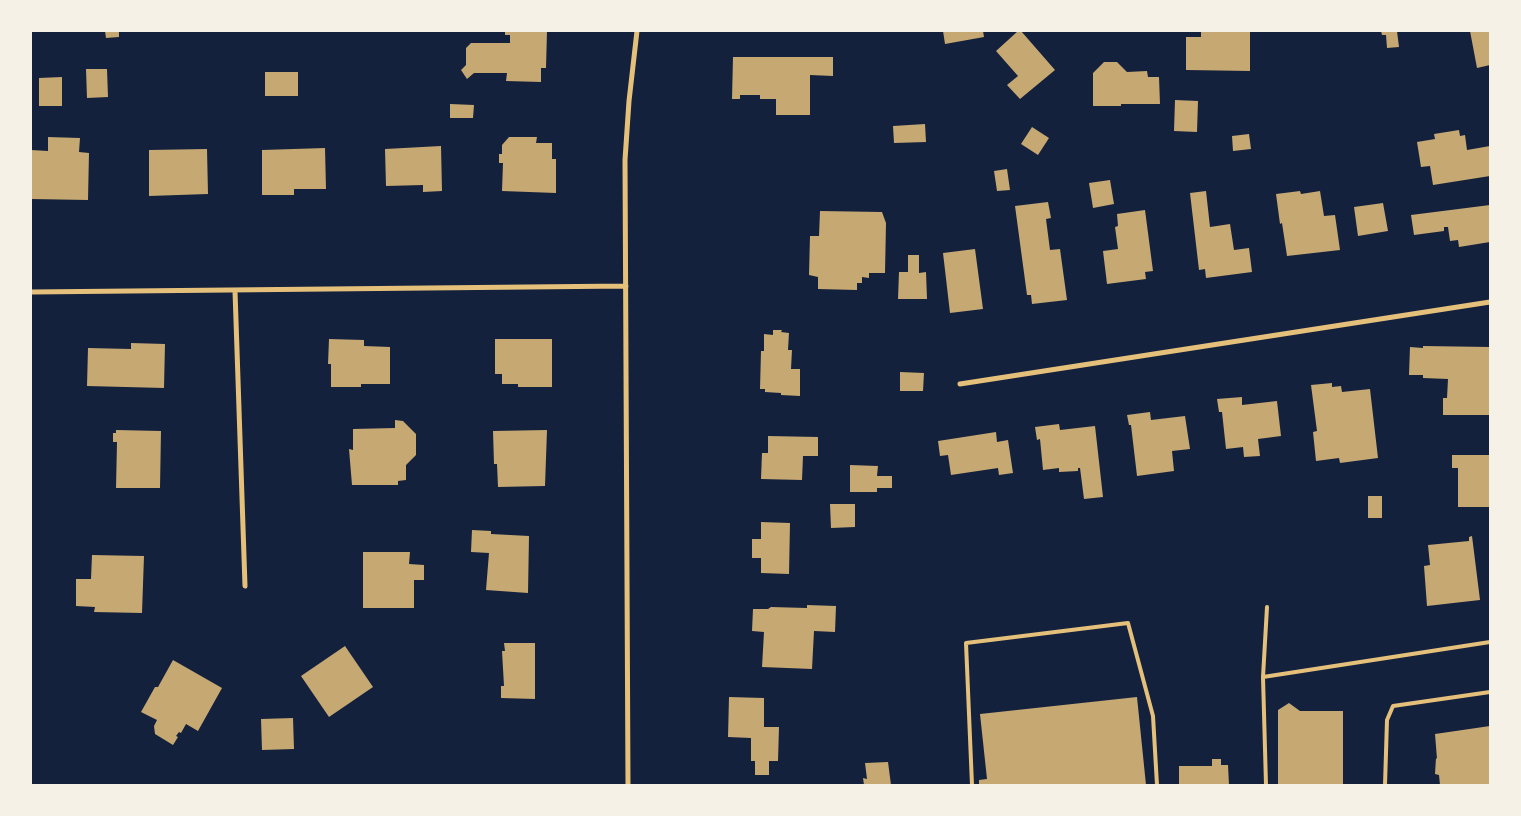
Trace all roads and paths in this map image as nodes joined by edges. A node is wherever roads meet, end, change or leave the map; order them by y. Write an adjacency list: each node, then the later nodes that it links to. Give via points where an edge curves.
1 (637, 31): 2 (street, via 626,160)
2 (626, 286): 3 (street); 12 (street)
3 (235, 291): 4 (street); 7 (street)
4 (31, 292)
5 (1490, 302): 6 (street)
6 (960, 384)
7 (245, 586)
8 (1267, 607): 10 (lane)
9 (1490, 642): 10 (lane)
10 (1263, 676): 15 (lane)
11 (1490, 692): 16 (lane, via 1394,706 1387,720)
12 (628, 785)
13 (972, 785): 14 (lane, via 966,643 1128,623 1153,716)
14 (1157, 785)
15 (1266, 785)
16 (1385, 785)

